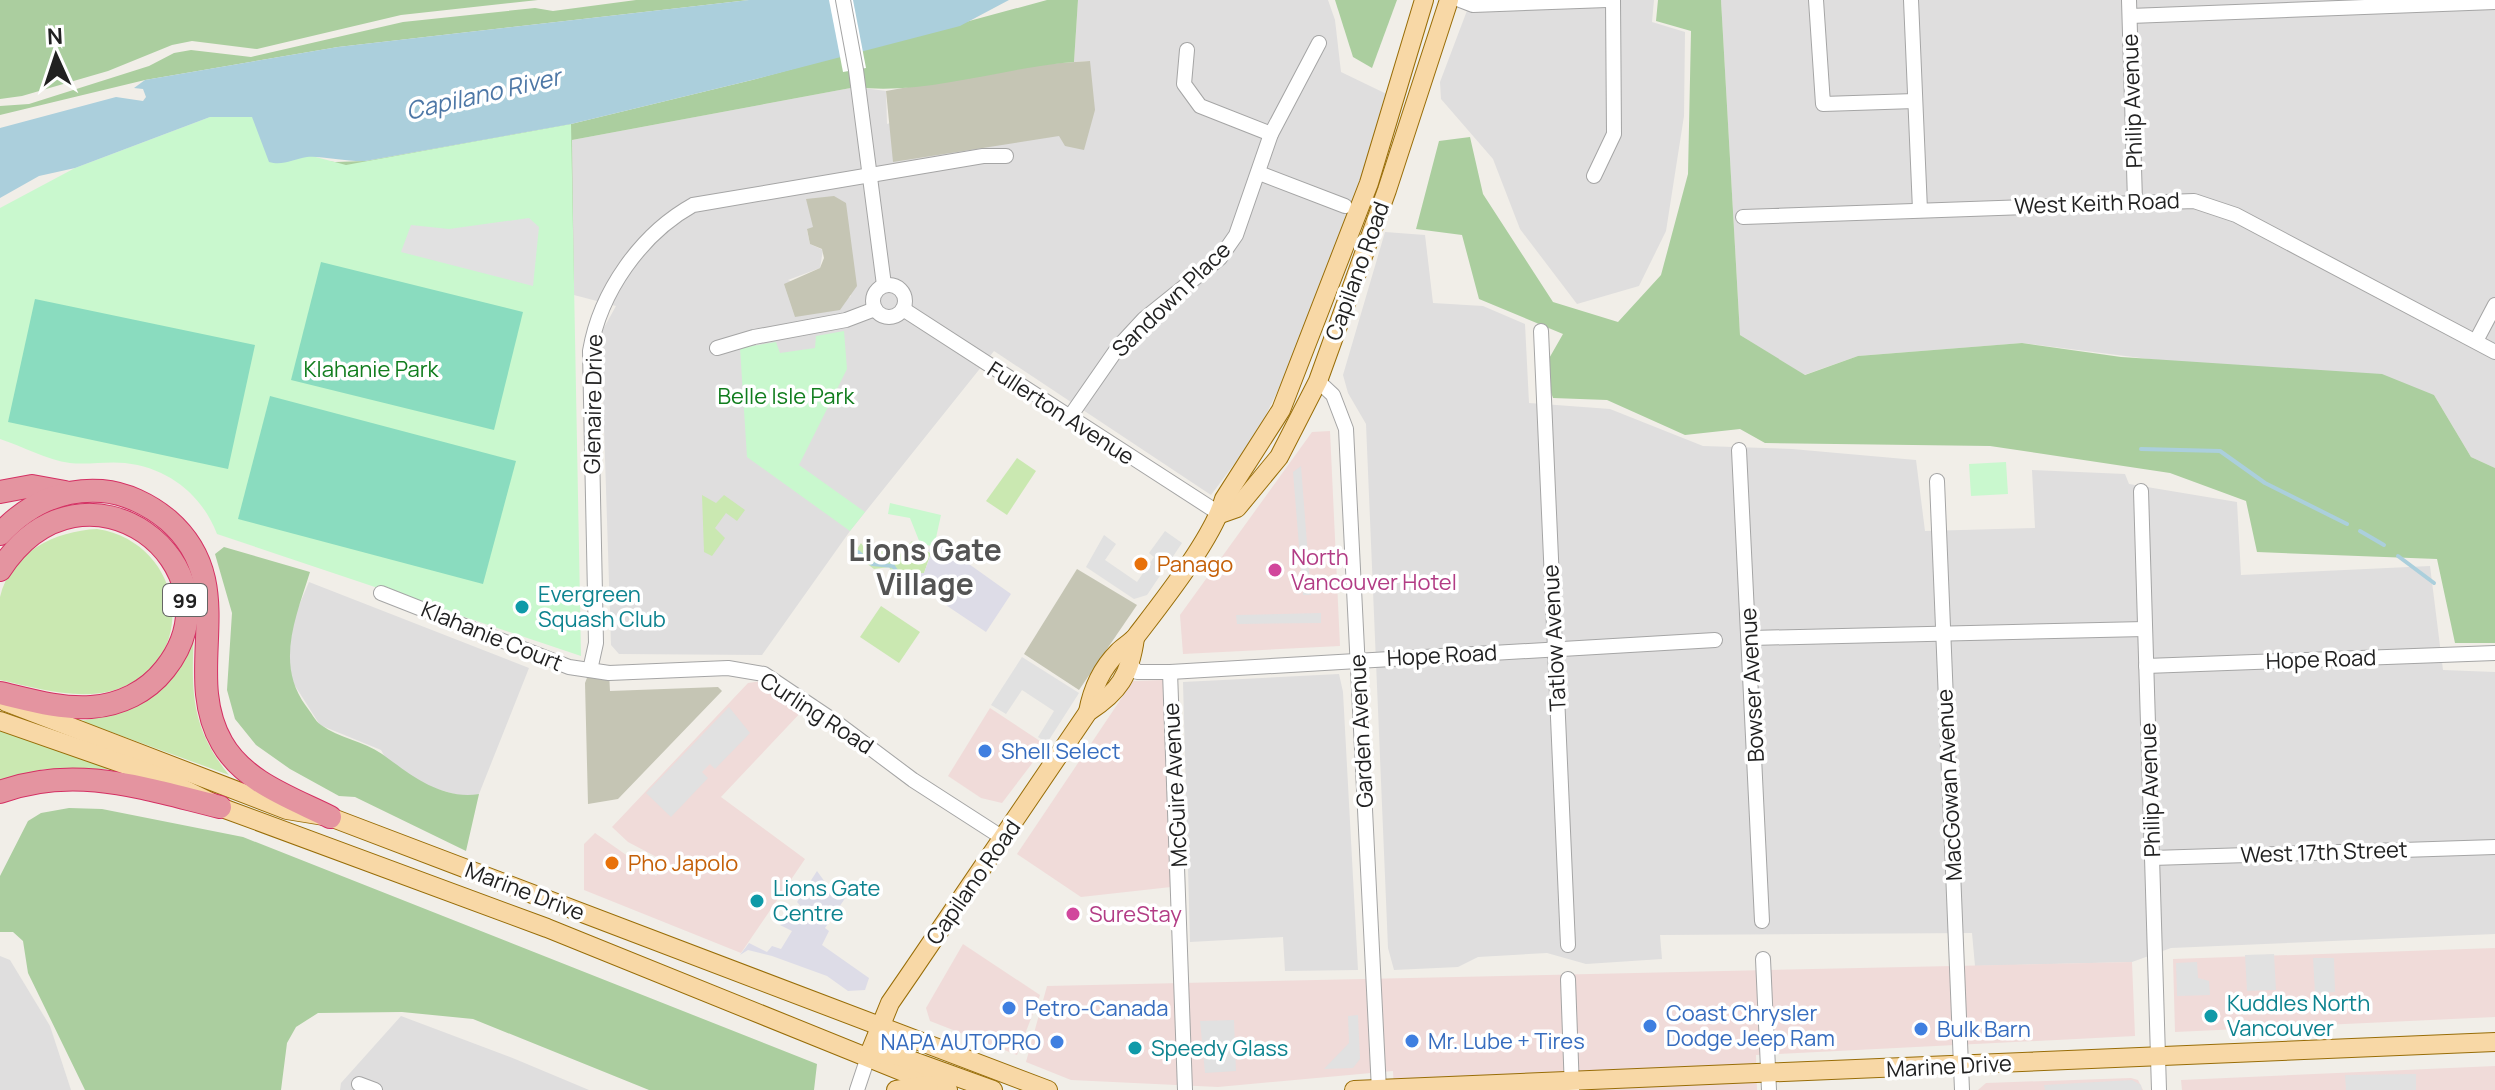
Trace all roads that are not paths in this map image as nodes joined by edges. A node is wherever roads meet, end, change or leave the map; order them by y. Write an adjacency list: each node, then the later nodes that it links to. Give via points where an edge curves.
1 (843, 0): 20 (street)
2 (1424, 0): 25 (main road, Capilano Road)
3 (1449, 0): 34 (main road, Capilano Road)
4 (1460, 0): 10 (street, via 1473,5)
5 (1607, 0): 10 (street)
6 (1613, 0): 19 (street, via 1614,134)
7 (1816, 0): 15 (street, via 1823,104)
8 (1911, 0): 15 (street)
9 (2129, 0): 12 (street, Philip Avenue)
10 (1542, 1)
11 (2495, 2): 12 (street)
12 (2130, 16): 21 (street, Philip Avenue)
13 (1319, 43): 16 (street, Sandown Place)
14 (1187, 50): 16 (street, via 1184,84 1200,106)
15 (1915, 101): 23 (street)
16 (1271, 134): 18 (street, Sandown Place)
17 (1006, 156): 20 (street, Glenaire Drive)
18 (1259, 173): 22 (street); 35 (street, Sandown Place, via 1236,235 1220,258 1127,337)
19 (1594, 176)
20 (870, 177): 26 (street); 55 (street, Glenaire Drive, via 693,205 673,216 636,253 598,312 590,351)
21 (2135, 201): 23 (street, West Keith Road); 31 (street, West Keith Road, via 2194,201 2225,210)
22 (1345, 206)
23 (1920, 210): 24 (street, West Keith Road)
24 (1743, 217)
25 (1339, 265): 34 (main road, via 1341,284 1314,367); 41 (main road, Capilano Road, via 1281,410 1224,499)
26 (884, 285): 28 (street, via 874,295); 29 (street, via 903,293)
27 (2495, 305): 31 (street)
28 (875, 309): 29 (street, via 892,317); 32 (street)
29 (903, 309): 35 (street, Fullerton Avenue)
30 (1541, 331): 50 (street, Tatlow Avenue)
31 (2476, 341): 33 (street, West Keith Road)
32 (717, 348)
33 (2495, 352)
34 (1318, 381): 41 (main road, Capilano Road, via 1279,457 1237,508); 52 (street, Garden Avenue, via 1333,395 1346,429)
35 (1069, 418): 41 (street, Fullerton Avenue)
36 (1739, 450): 48 (street, Bowser Avenue)
37 (1937, 481): 46 (street, MacGowan Avenue)
38 (2141, 491): 45 (street, Philip Avenue)
39 (0, 492): 40 (highway, via 32,486)
40 (66, 492): 42 (highway, via 35,504); 62 (highway, via 108,492 136,500 183,535 208,590 207,695 223,745 259,781)
41 (1220, 514): 47 (main road, Capilano Road)
42 (0, 534)
43 (0, 570): 57 (highway, 99, via 19,545 48,524 81,514 117,518 149,534 173,562 186,613 170,664 129,698 76,707)
44 (381, 593): 55 (street, Klahanie Court, via 545,659)
45 (2145, 629): 46 (street); 54 (street, Philip Avenue)
46 (1942, 635): 48 (street); 74 (street, MacGowan Avenue)
47 (1135, 638): 53 (main road); 58 (main road, Capilano Road, via 1116,653 1093,689)
48 (1751, 638): 66 (street, Bowser Avenue)
49 (1715, 640): 50 (street, Hope Road)
50 (1555, 649): 52 (street, Hope Road); 67 (street, Tatlow Avenue)
51 (2495, 653): 54 (street, Hope Road)
52 (1357, 659): 56 (street, Hope Road); 79 (street, Garden Avenue)
53 (1132, 666): 56 (street, Hope Road, via 1137,672); 58 (main road, Capilano Road, via 1110,697)
54 (2146, 666): 65 (street, Philip Avenue)
55 (598, 671): 63 (street, Curling Road, via 728,668 764,674)
56 (1170, 672): 85 (street, McGuire Avenue)
57 (0, 696): 62 (main road, Marine Drive, via 287,810)
58 (1088, 712): 63 (main road, Capilano Road)
59 (0, 721): 61 (main road, Marine Drive, via 155,775)
60 (0, 792): 61 (highway, via 47,779 81,777)
61 (220, 807): 73 (main road, Marine Drive, via 547,928)
62 (330, 817): 70 (main road, Marine Drive)
63 (1003, 838): 70 (main road, Capilano Road, via 891,1001)
64 (2495, 847): 65 (street, West 17th Street)
65 (2152, 858): 72 (street, Philip Avenue)
66 (1762, 921)
67 (1568, 945)
68 (1763, 959): 75 (street)
69 (1568, 979): 77 (street)
70 (881, 1025): 73 (main road, Capilano Road); 84 (main road, Marine Drive)
71 (2495, 1042): 72 (main road, Marine Drive)
72 (2158, 1056): 74 (main road, Marine Drive); 88 (street, Philip Avenue)
73 (868, 1057): 78 (main road, Marine Drive); 81 (street); 83 (main road, via 899,1056)
74 (1960, 1066): 75 (main road, Marine Drive); 87 (street, MacGowan Avenue)
75 (1768, 1082): 77 (main road, Marine Drive)
76 (359, 1084): 80 (street)
77 (1572, 1086): 79 (main road, Marine Drive)
78 (941, 1088): 82 (main road)
79 (1379, 1089): 86 (main road, Marine Drive)
80 (375, 1090)
81 (857, 1090)
82 (896, 1090)
83 (993, 1090)
84 (1048, 1090)
85 (1185, 1090)
86 (1354, 1090)
87 (1962, 1090)
88 (2159, 1090)

